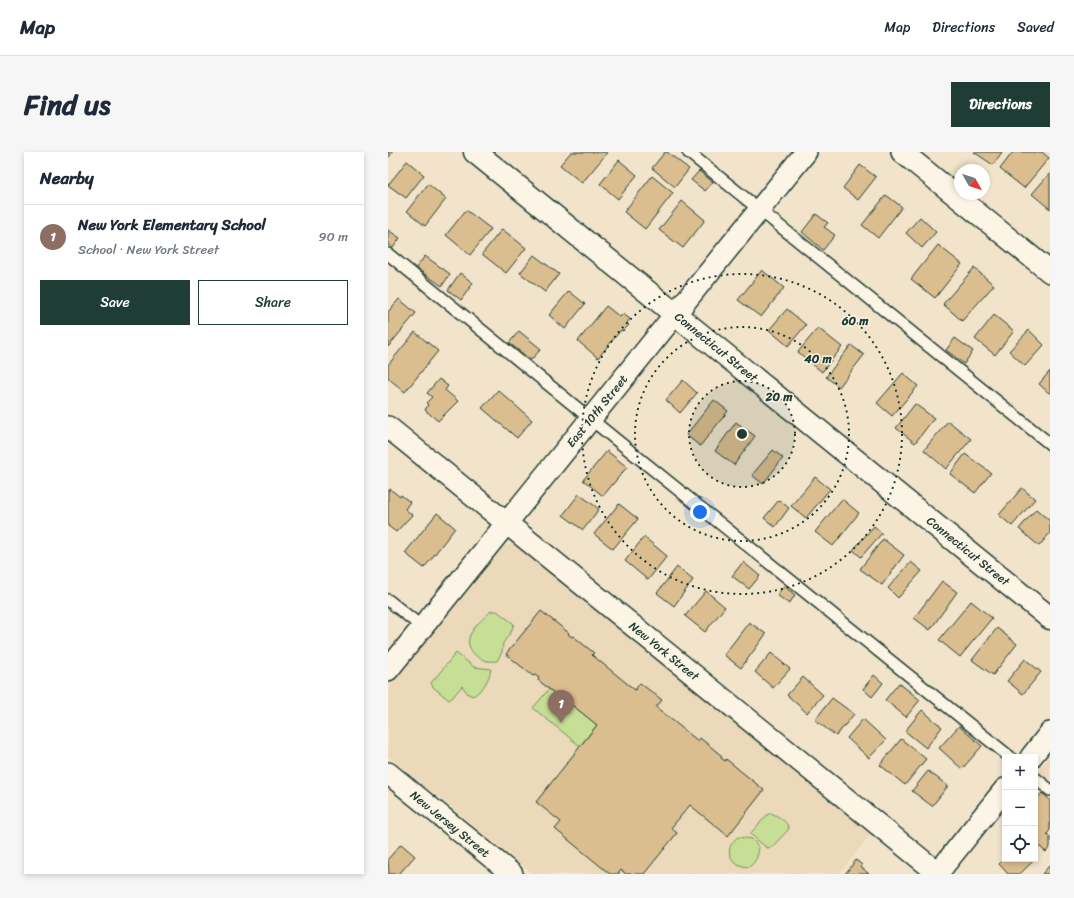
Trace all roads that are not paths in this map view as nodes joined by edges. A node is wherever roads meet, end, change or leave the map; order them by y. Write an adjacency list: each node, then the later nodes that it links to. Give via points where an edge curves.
1 (475, 152): 8 (street, Connecticut Street)
2 (688, 152): 5 (lane)
3 (806, 152): 5 (street, East 10th Street)
4 (902, 152): 7 (street)
5 (760, 210): 8 (street, East 10th Street); 11 (lane)
6 (388, 254): 9 (lane)
7 (1050, 272)
8 (676, 314): 9 (street, East 10th Street); 14 (street, Connecticut Street)
9 (591, 419): 12 (street, East 10th Street); 18 (lane)
10 (388, 427): 12 (street, New York Street)
11 (1050, 444)
12 (507, 523): 15 (street, East 10th Street); 25 (street, New York Street)
13 (388, 600): 15 (lane)
14 (1050, 618)
15 (422, 627): 16 (street, East 10th Street)
16 (388, 670)
17 (1050, 733): 19 (street)
18 (1006, 754)
19 (1033, 754)
20 (388, 773): 24 (street, New Jersey Street)
21 (1038, 780): 23 (lane)
22 (1004, 790): 25 (street)
23 (1050, 790)
24 (512, 874)
25 (938, 874)

